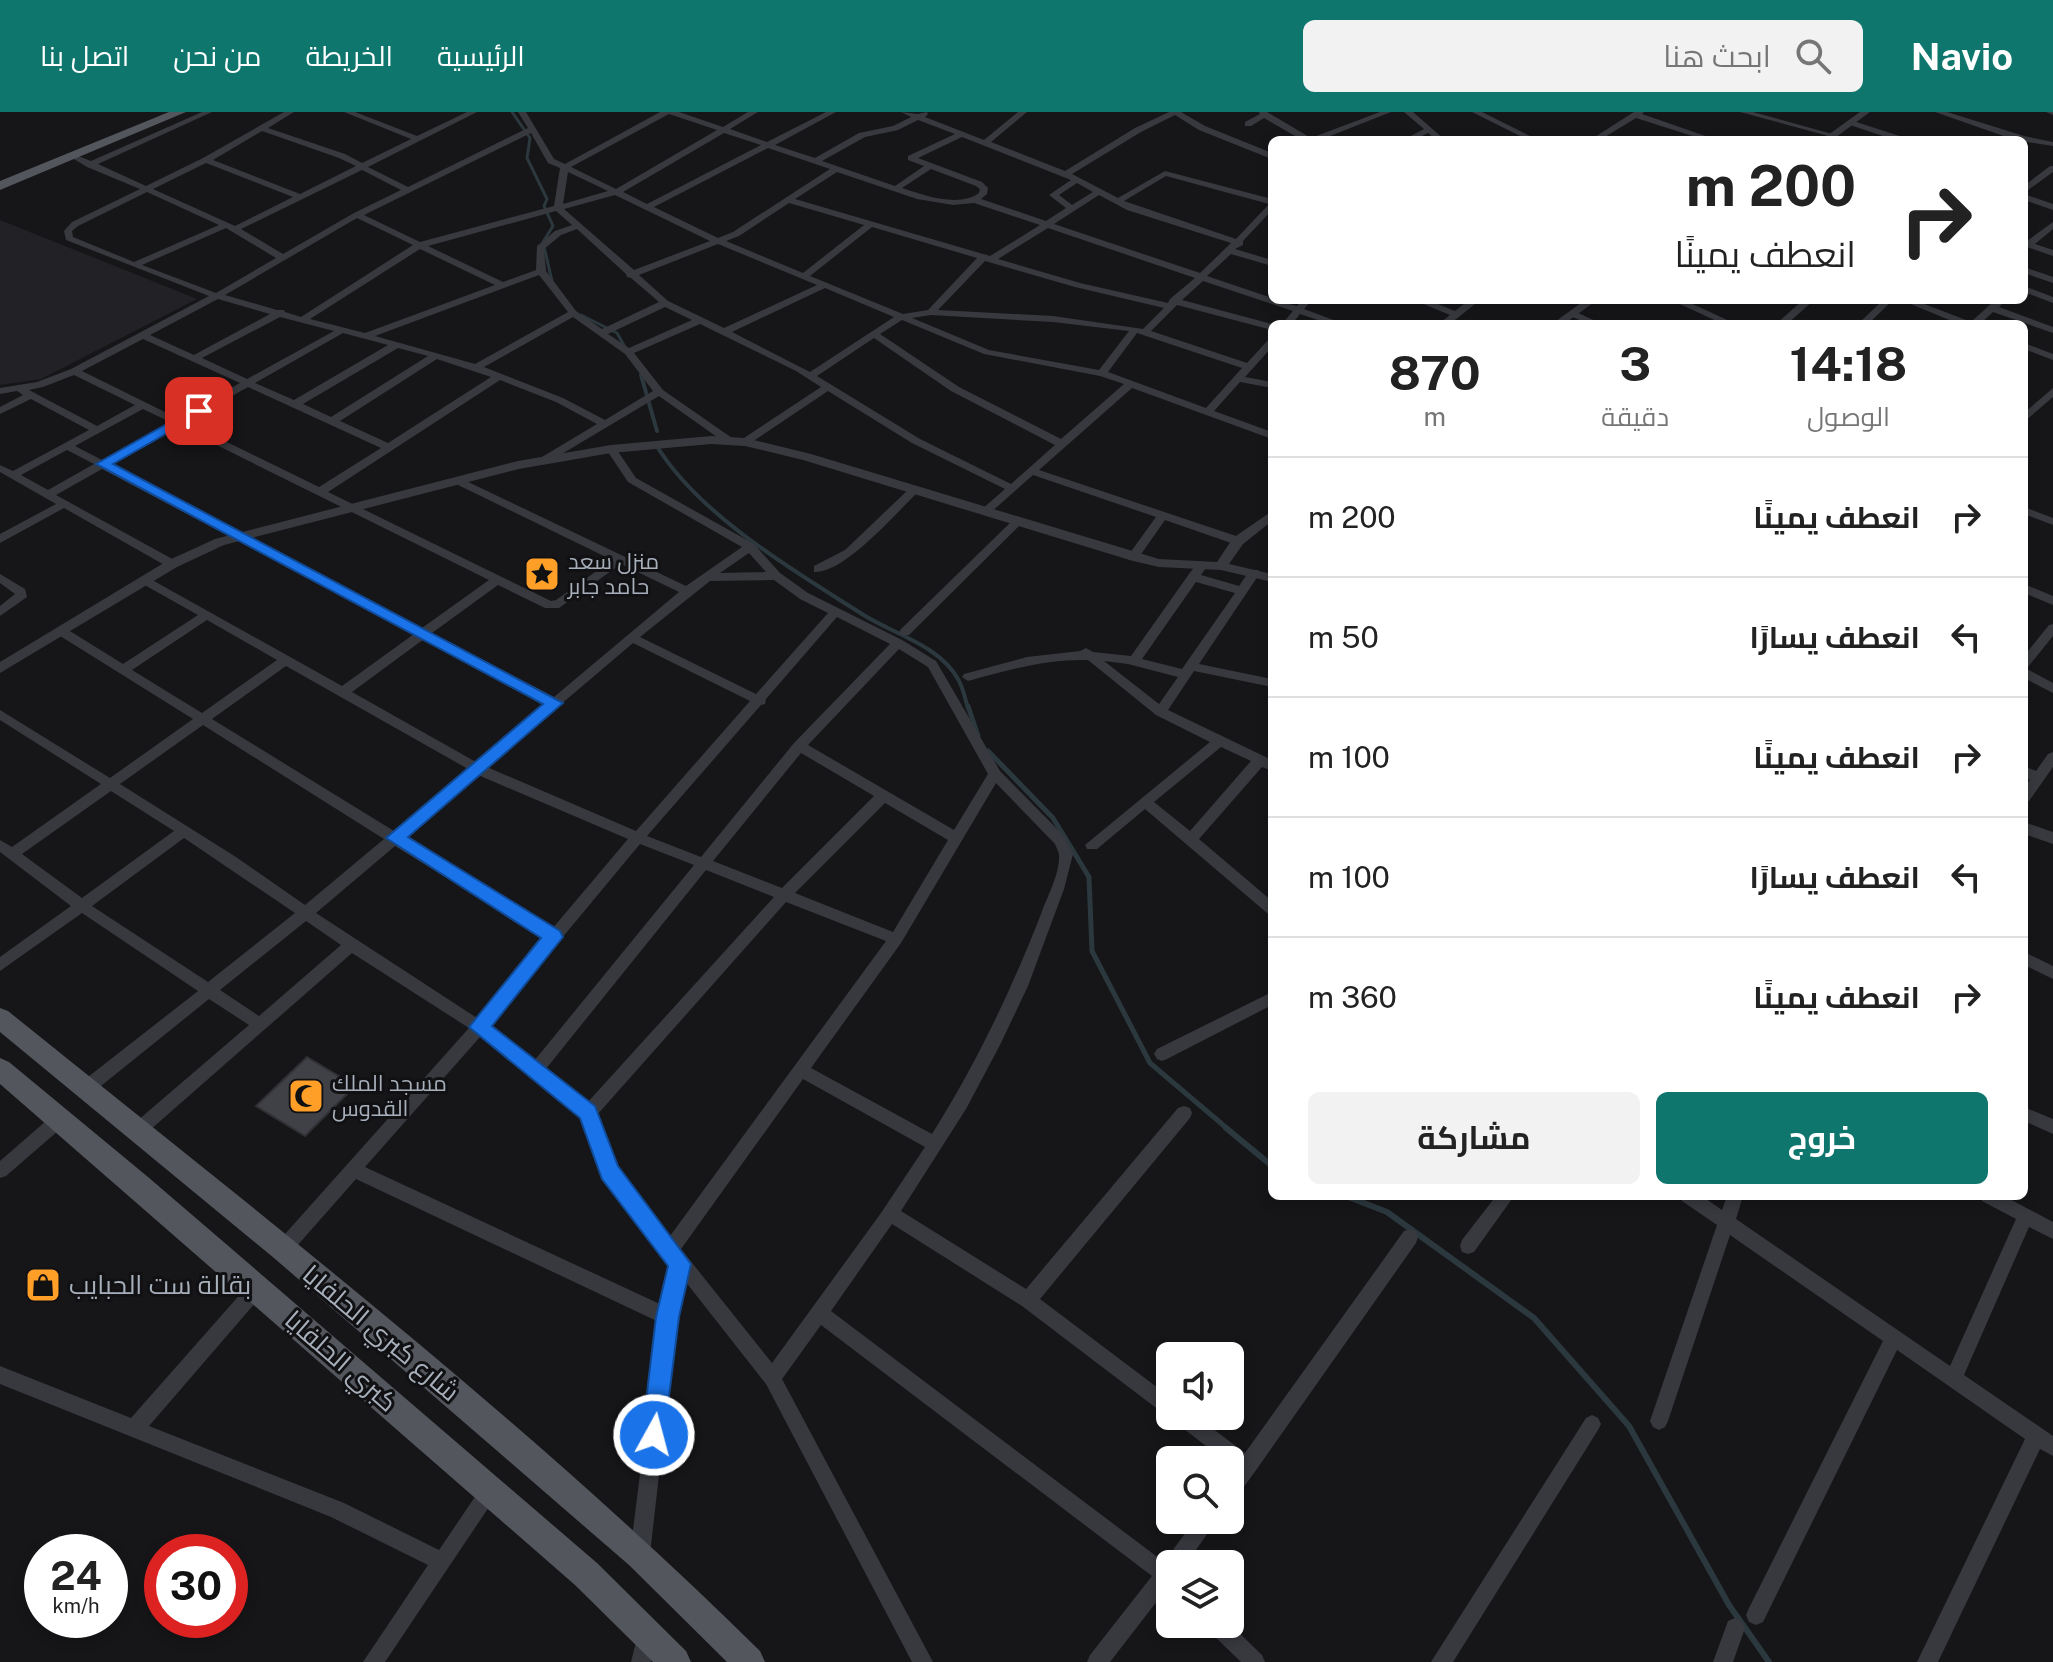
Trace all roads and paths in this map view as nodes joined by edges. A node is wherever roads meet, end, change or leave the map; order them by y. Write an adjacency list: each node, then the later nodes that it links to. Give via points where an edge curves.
1 (169, 112): 61 (main road)
2 (180, 112): 50 (main road)
3 (208, 112): 53 (street)
4 (290, 112): 28 (street)
5 (348, 112): 44 (street)
6 (473, 112): 44 (street)
7 (522, 112): 29 (street)
8 (669, 112): 30 (street); 56 (street)
9 (754, 112): 30 (street)
10 (832, 112): 48 (street)
11 (905, 112): 22 (street)
12 (1023, 112): 46 (street)
13 (1176, 112): 49 (street); 59 (street)
14 (1408, 112): 31 (street)
15 (1476, 112): 25 (street)
16 (1505, 112): 25 (street)
17 (1744, 112): 40 (street)
18 (1866, 112): 26 (street)
19 (1939, 112): 24 (street)
20 (1378, 113): 34 (street)
21 (1638, 113): 38 (street); 39 (street)
22 (924, 114): 32 (street); 52 (street, via 862,135)
23 (1264, 114): 27 (street); 33 (street)
24 (1959, 115): 43 (street)
25 (1493, 119): 37 (street)
26 (1850, 122): 41 (street); 42 (street)
27 (1248, 124)
28 (261, 128): 51 (street); 55 (street)
29 (533, 129): 56 (street, via 544,152); 64 (street)
30 (725, 129): 48 (street); 66 (street)
31 (1429, 130): 35 (street); 36 (street)
32 (962, 134): 46 (street); 54 (street, via 911,158)
33 (1303, 136)
34 (1320, 136)
35 (1416, 136)
36 (1436, 136)
37 (1526, 136)
38 (1601, 136)
39 (1702, 136)
40 (1822, 136)
41 (1832, 136)
42 (1891, 136)
43 (2012, 136)
44 (417, 139): 55 (street)
45 (2028, 140): 47 (street)
46 (986, 142): 59 (street)
47 (2053, 144)
48 (771, 146): 52 (street); 74 (street)
49 (1268, 154)
50 (73, 156): 53 (street); 61 (main road)
51 (206, 160): 65 (street); 68 (street)
52 (816, 161): 57 (street)
53 (90, 165): 65 (street)
54 (930, 166): 63 (street); 70 (street, via 979,184 983,194)
55 (363, 167): 64 (street); 68 (street)
56 (564, 168): 66 (street); 77 (street)
57 (837, 168): 63 (street); 71 (street)
58 (2053, 168): 62 (street)
59 (1066, 174): 60 (street)
60 (1076, 180): 67 (street); 75 (street, via 1053,195)
61 (0, 183)
62 (2028, 184)
63 (895, 189): 70 (street, via 940,201)
64 (407, 190): 79 (street)
65 (145, 191): 84 (street); 95 (street, via 68,231 69,238)
66 (619, 191): 74 (street); 77 (street)
67 (1098, 192): 72 (street); 75 (street)
68 (300, 197): 84 (street)
69 (2028, 198): 76 (street)
70 (975, 200): 80 (street)
71 (791, 201): 81 (street); 85 (street)
72 (1117, 202): 73 (street, via 1165,173); 86 (street)
73 (1268, 202)
74 (647, 207): 85 (street)
75 (1070, 207): 80 (street)
76 (2053, 207)
77 (558, 208): 83 (street); 89 (street)
78 (1268, 208): 86 (street)
79 (357, 215): 89 (street); 93 (street)
80 (1045, 223): 92 (street); 100 (street)
81 (871, 224): 92 (street); 99 (street)
82 (2053, 225): 87 (street)
83 (577, 226): 96 (street, via 540,248); 98 (street)
84 (231, 227): 93 (street); 95 (street)
85 (718, 241): 98 (street); 99 (street)
86 (1240, 243): 90 (street)
87 (2028, 243)
88 (2028, 244): 91 (street)
89 (420, 245): 102 (street); 128 (street)
90 (1232, 251): 94 (street); 100 (street)
91 (2053, 253)
92 (988, 257): 109 (street, via 1078,285); 123 (street)
93 (283, 258): 105 (street)
94 (1268, 262)
95 (135, 265): 105 (street)
96 (541, 271): 102 (street); 124 (street)
97 (2028, 274): 101 (street)
98 (630, 275): 108 (street)
99 (803, 277): 103 (street)
100 (1199, 277): 107 (street); 109 (street)
101 (2053, 280)
102 (500, 284): 149 (street)
103 (822, 286): 127 (street); 146 (street)
104 (2028, 291): 106 (street)
105 (217, 296): 122 (street); 148 (street)
106 (2053, 300)
107 (1268, 301)
108 (665, 303): 129 (street); 147 (street)
109 (1171, 303): 142 (street); 145 (street)
110 (1278, 304): 121 (street)
111 (1304, 304): 121 (street)
112 (1430, 304): 125 (street)
113 (1470, 304): 125 (street)
114 (1587, 304): 126 (street)
115 (1685, 304): 135 (street)
116 (1804, 304): 136 (street)
117 (1884, 304): 137 (street)
118 (1916, 304): 138 (street)
119 (1996, 304): 120 (street)
120 (1992, 308): 139 (street); 140 (street)
121 (1298, 311): 130 (street); 131 (street)
122 (281, 312): 128 (street); 158 (street)
123 (931, 312): 127 (street); 145 (street, via 1053,319)
124 (573, 313): 147 (street); 160 (street)
125 (1456, 314): 132 (street)
126 (1573, 314): 133 (street); 134 (street)
127 (900, 317): 150 (street); 162 (street, via 987,352)
128 (305, 318): 143 (street)
129 (700, 320): 146 (street); 155 (street)
130 (1290, 320)
131 (1326, 320)
132 (1449, 320)
133 (1563, 320)
134 (1587, 320)
135 (1722, 320)
136 (1786, 320)
137 (1867, 320)
138 (1958, 320)
139 (1978, 320)
140 (2025, 320)
141 (2028, 321): 144 (street)
142 (1268, 326)
143 (344, 329): 149 (street); 166 (street)
144 (2053, 330)
145 (1140, 331): 159 (street); 162 (street)
146 (724, 332): 164 (street)
147 (600, 334): 155 (street)
148 (143, 335): 158 (street); 161 (street)
149 (368, 335): 151 (street)
150 (875, 335): 164 (street); 187 (street, via 955,389)
151 (397, 344): 156 (street); 175 (street)
152 (2053, 344): 157 (street)
153 (1268, 346): 159 (street)
154 (2028, 348): 157 (street)
155 (628, 352): 172 (street)
156 (437, 355): 160 (street); 180 (street)
157 (2048, 355)
158 (195, 358): 166 (street)
159 (1249, 367): 165 (street)
160 (476, 368): 163 (street)
161 (74, 371): 170 (street); 176 (street)
162 (1102, 373): 167 (street)
163 (499, 376): 182 (street); 189 (street)
164 (810, 376): 169 (street)
165 (1237, 379): 168 (street); 179 (street)
166 (247, 384): 175 (street); 181 (street)
167 (1130, 384): 179 (street); 187 (street)
168 (1268, 384)
169 (828, 386): 186 (street); 197 (street, via 916,441)
170 (18, 388): 171 (street); 174 (street)
171 (0, 391)
172 (659, 392): 182 (street); 185 (street)
173 (2052, 394): 177 (street)
174 (31, 395): 178 (street); 183 (street)
175 (294, 405): 180 (street)
176 (141, 406): 181 (street); 183 (street)
177 (2029, 409)
178 (0, 411)
179 (1207, 413): 184 (street)
180 (331, 422): 189 (street)
181 (176, 424): 192 (street); 199 (street)
182 (605, 424): 191 (street)
183 (97, 430): 188 (street)
184 (1268, 435)
185 (728, 440): 186 (street); 190 (street)
186 (745, 442): 198 (street)
187 (1060, 443): 194 (street)
188 (67, 446): 192 (street); 195 (street)
189 (388, 447): 199 (street)
190 (611, 449): 191 (street); 212 (street, via 632,480)
191 (546, 459): 196 (street)
192 (103, 464): 200 (street); 209 (street)
193 (0, 468): 195 (street)
194 (1031, 471): 197 (street); 205 (street)
195 (13, 475): 200 (street)
196 (458, 481): 202 (street); 214 (street)
197 (1011, 488): 203 (street)
198 (914, 490): 203 (street); 218 (street, via 849,553)
199 (318, 493): 202 (street)
200 (49, 494): 201 (street)
201 (65, 503): 210 (street); 215 (street)
202 (352, 508): 209 (street); 225 (street)
203 (985, 512): 207 (street)
204 (2028, 512): 208 (street)
205 (1162, 517): 211 (street); 213 (street)
206 (1268, 518): 211 (street)
207 (1017, 522): 213 (street); 237 (street)
208 (2053, 522)
209 (241, 535): 215 (street); 236 (street)
210 (0, 539)
211 (1238, 541): 217 (street)
212 (750, 547): 220 (street); 221 (street)
213 (1133, 557): 216 (street)
214 (622, 558): 225 (street, via 554,606); 228 (street)
215 (172, 564): 226 (street)
216 (1202, 565): 217 (street); 222 (street)
217 (1221, 566): 219 (street)
218 (818, 569)
219 (1254, 573): 223 (street); 229 (street)
220 (776, 576): 221 (street); 232 (street)
221 (707, 577): 228 (street)
222 (1193, 577): 229 (street); 242 (street)
223 (1268, 577)
224 (0, 578): 231 (street, via 21,597)
225 (498, 579): 236 (street)
226 (145, 580): 233 (street); 235 (street)
227 (2028, 590): 230 (street)
228 (687, 591): 238 (street)
229 (1242, 591): 245 (street)
230 (2053, 601)
231 (0, 612)
232 (834, 613): 237 (street); 251 (street)
233 (207, 615): 241 (street); 244 (street)
234 (2053, 628): 240 (street)
235 (61, 631): 243 (street); 244 (street)
236 (424, 634): 250 (street); 252 (street)
237 (902, 637): 257 (street); 262 (street, via 939,673)
238 (632, 638): 251 (street); 252 (street)
239 (1086, 652): 242 (street); 247 (street, via 1049,655); 253 (street)
240 (2028, 659)
241 (286, 660): 250 (street); 255 (street)
242 (1135, 660): 245 (street)
243 (2, 664)
244 (123, 670): 255 (street)
245 (1190, 671): 248 (street); 253 (street)
246 (2028, 674): 249 (street)
247 (968, 677)
248 (1268, 682)
249 (2053, 689)
250 (343, 692): 260 (street)
251 (761, 701): 271 (street)
252 (555, 703): 260 (street)
253 (1160, 712): 256 (street)
254 (0, 714): 264 (street)
255 (202, 719): 264 (street); 270 (street)
256 (1218, 742): 259 (street); 267 (street)
257 (799, 746): 266 (street); 277 (street)
258 (2053, 757): 263 (street)
259 (1266, 763): 274 (street)
260 (478, 769): 270 (street); 271 (street)
261 (2028, 773): 263 (street)
262 (995, 774): 272 (street); 304 (street, via 1060,841 1065,864 1002,1030)
263 (2038, 778): 265 (street)
264 (109, 785): 269 (street); 276 (street)
265 (2028, 792)
266 (883, 796): 272 (street); 278 (street)
267 (1147, 803): 274 (street); 275 (street)
268 (2028, 829): 273 (street)
269 (183, 832): 279 (street); 281 (street)
270 (395, 838): 281 (street); 282 (street)
271 (639, 838): 277 (street); 282 (street)
272 (956, 838): 283 (street)
273 (2053, 838)
274 (1190, 840): 280 (street)
275 (1092, 845)
276 (6, 850): 279 (street)
277 (703, 861): 278 (street); 296 (street)
278 (784, 895): 283 (street); 298 (street)
279 (82, 906): 286 (street); 288 (street)
280 (1268, 906)
281 (306, 913): 284 (street); 288 (street)
282 (553, 937): 292 (street)
283 (896, 939): 295 (street)
284 (351, 945): 291 (street); 292 (street)
285 (2028, 960): 287 (street)
286 (0, 965)
287 (2053, 973)
288 (211, 990): 291 (street); 297 (street)
289 (1268, 1000): 293 (street)
290 (0, 1018): 297 (main road, شارع كبري الحلفايا)
291 (261, 1025): 303 (street)
292 (479, 1027): 296 (street); 305 (street)
293 (1162, 1054)
294 (0, 1069): 301 (main road, كبري الحلفايا)
295 (801, 1070): 304 (street); 318 (street)
296 (534, 1073): 298 (street)
297 (85, 1089): 303 (main road, شارع كبري الحلفايا)
298 (588, 1113): 318 (street, via 609,1172)
299 (1184, 1113): 320 (street)
300 (2028, 1116): 302 (street)
301 (60, 1119): 306 (street); 319 (main road, كبري الحلفايا)
302 (2053, 1127)
303 (136, 1132): 317 (main road, شارع كبري الحلفايا)
304 (933, 1143): 311 (street)
305 (352, 1169): 317 (street); 322 (street)
306 (0, 1171)
307 (1503, 1200): 316 (street)
308 (1695, 1200): 313 (street)
309 (1733, 1200): 313 (street)
310 (1995, 1200): 312 (street)
311 (889, 1213): 320 (street); 321 (street)
312 (2025, 1217): 314 (street); 326 (street)
313 (1725, 1218): 323 (street); 328 (street)
314 (2053, 1231)
315 (1410, 1237): 334 (street)
316 (1468, 1246)
317 (283, 1249): 337 (main road, شارع كبري الحلفايا)
318 (675, 1257): 322 (street); 325 (street)
319 (257, 1288): 330 (street); 336 (main road, كبري الحلفايا)
320 (1028, 1300): 327 (street)
321 (819, 1313): 325 (street); 338 (street)
322 (668, 1317): 337 (street)
323 (1894, 1338): 326 (street); 341 (street)
324 (0, 1375): 330 (street)
325 (772, 1378): 349 (street)
326 (1953, 1379): 332 (street)
327 (1156, 1397)
328 (1659, 1421)
329 (1592, 1424): 352 (street)
330 (136, 1427): 339 (street, via 337,1510)
331 (1199, 1430): 334 (street)
332 (2036, 1436): 333 (street); 354 (street)
333 (2053, 1447)
334 (1247, 1466): 335 (street)
335 (1244, 1470)
336 (490, 1492): 339 (street); 343 (main road, كبري الحلفايا)
337 (640, 1554): 348 (main road, شارع كبري الحلفايا)
338 (1156, 1561)
339 (442, 1562): 345 (street)
340 (1156, 1588): 350 (street)
341 (1756, 1615)
342 (1735, 1628): 353 (street)
343 (647, 1633): 346 (street); 347 (main road, كبري الحلفايا)
344 (1230, 1638): 351 (street)
345 (373, 1662)
346 (641, 1662)
347 (675, 1662)
348 (749, 1662)
349 (923, 1662)
350 (1097, 1662)
351 (1255, 1662)
352 (1441, 1662)
353 (1723, 1662)
354 (1927, 1662)

